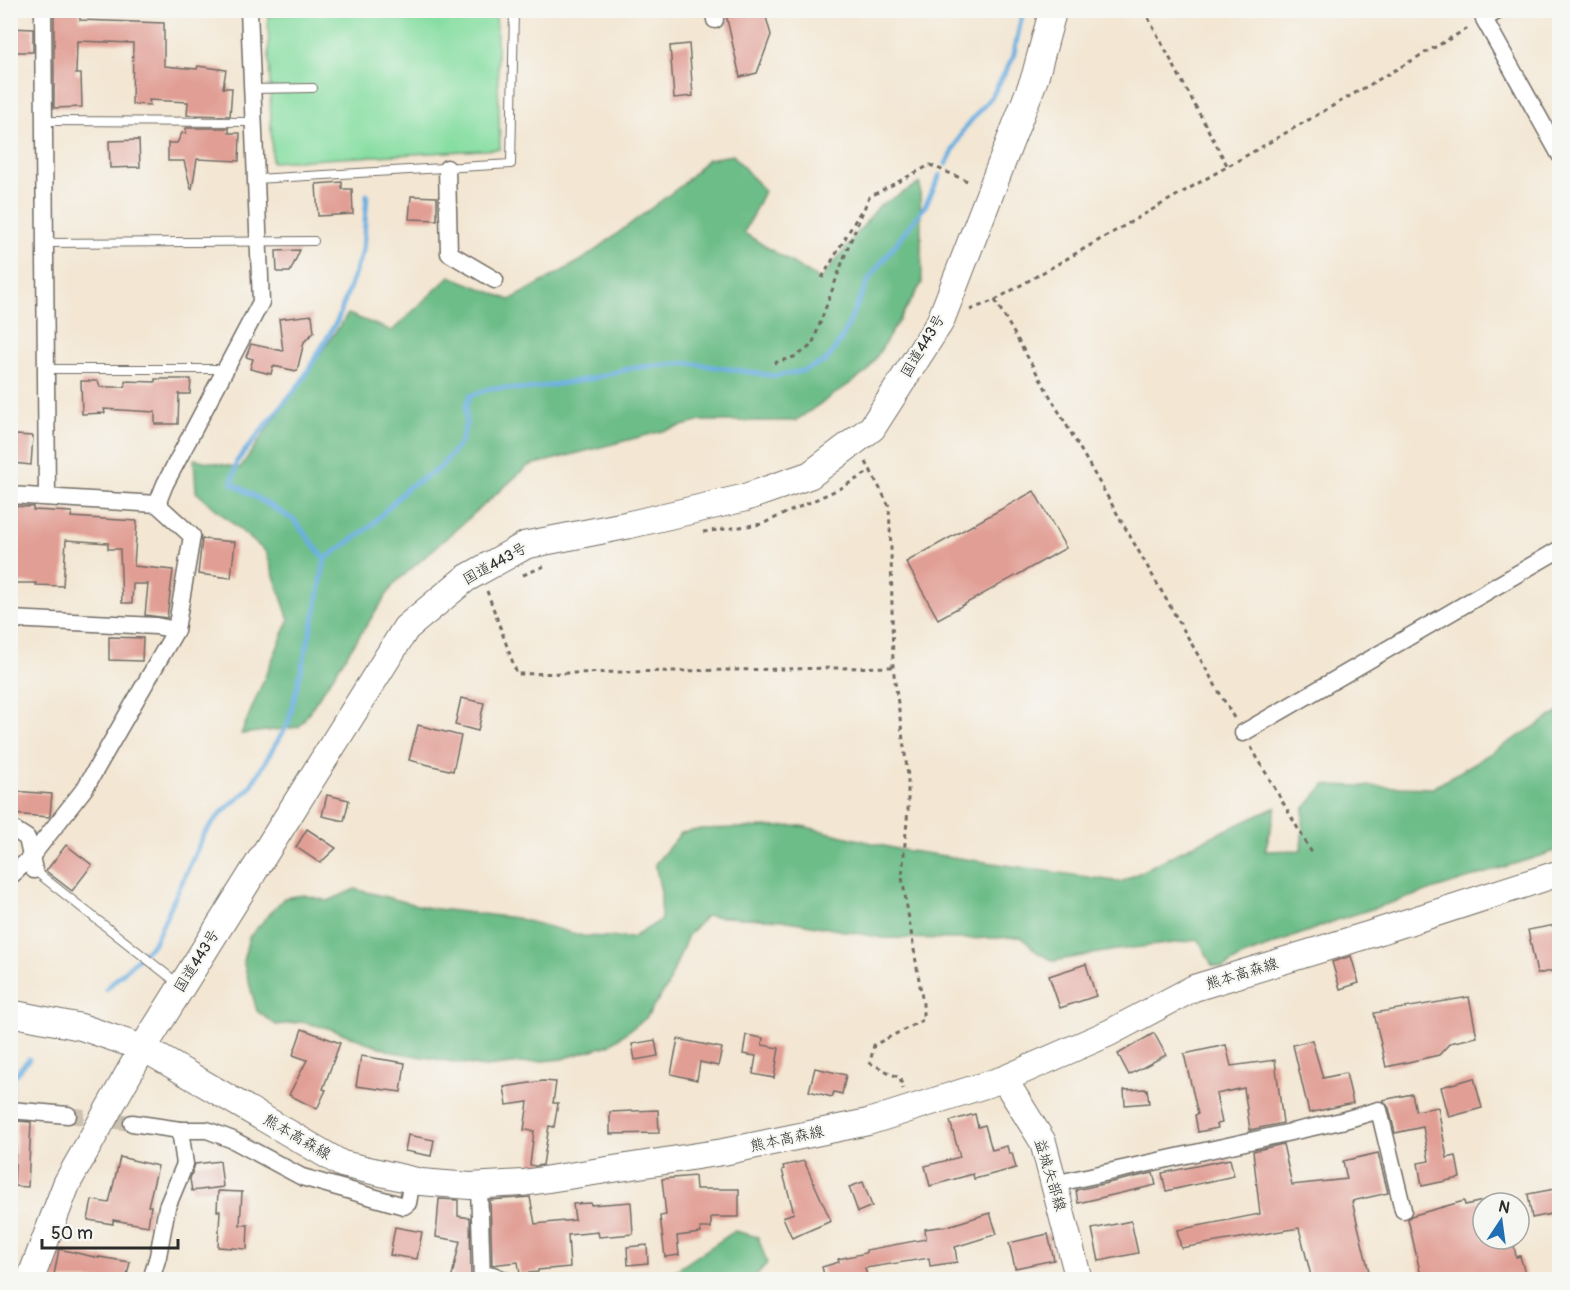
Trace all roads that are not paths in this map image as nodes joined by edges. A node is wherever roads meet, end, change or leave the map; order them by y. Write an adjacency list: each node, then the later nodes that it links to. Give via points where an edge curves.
1 (43, 10): 8 (street)
2 (249, 10): 7 (street)
3 (514, 10): 11 (lane, via 512,164)
4 (1053, 10): 30 (highway, 国道443号, via 1035,77 940,322 872,428 810,475 744,498 526,545 465,579 406,628)
5 (1499, 10): 10 (street, via 1484,19)
6 (313, 88): 7 (lane)
7 (252, 89): 9 (street)
8 (44, 121): 9 (lane); 14 (street)
9 (254, 122): 12 (street)
10 (1560, 155)
11 (447, 168): 12 (lane); 16 (street, via 449,253)
12 (256, 179): 15 (street)
13 (314, 241): 15 (lane)
14 (45, 243): 15 (lane); 17 (street)
15 (258, 243): 18 (street, via 261,302)
16 (495, 280)
17 (46, 369): 18 (lane); 20 (street)
18 (225, 369): 21 (street)
19 (10, 495): 20 (street)
20 (47, 497): 21 (street)
21 (157, 504): 24 (street, via 192,536)
22 (1560, 549): 25 (street)
23 (10, 618): 24 (street)
24 (176, 630): 27 (street, via 85,788)
25 (1243, 733)
26 (10, 827): 27 (street, via 27,838)
27 (32, 864): 29 (street); 30 (lane)
28 (1560, 873): 33 (main road, 熊本高森線, via 1194,988 1109,1033)
29 (10, 877)
30 (181, 986): 32 (highway, 国道443号)
31 (10, 1013): 32 (main road, 熊本高森線, via 81,1027)
32 (143, 1048): 38 (main road, 熊本高森線, via 342,1164); 43 (highway, 国道443号, via 67,1183)
33 (1004, 1078): 39 (main road, 益城矢部線, via 1042,1142); 40 (main road, 熊本高森線, via 868,1122 723,1152 523,1183)
34 (14, 1110): 35 (street)
35 (68, 1115)
36 (132, 1123): 37 (street)
37 (180, 1130): 38 (street, via 207,1130 302,1177 404,1206); 44 (street, via 185,1164 167,1207)
38 (412, 1180): 40 (main road, 熊本高森線)
39 (1054, 1184): 41 (street, via 1379,1110); 46 (main road, 益城矢部線)
40 (479, 1186): 42 (street)
41 (1403, 1210)
42 (482, 1278): 45 (street, via 493,1275)
43 (30, 1280)
44 (151, 1280)
45 (504, 1280)
46 (1079, 1280)

